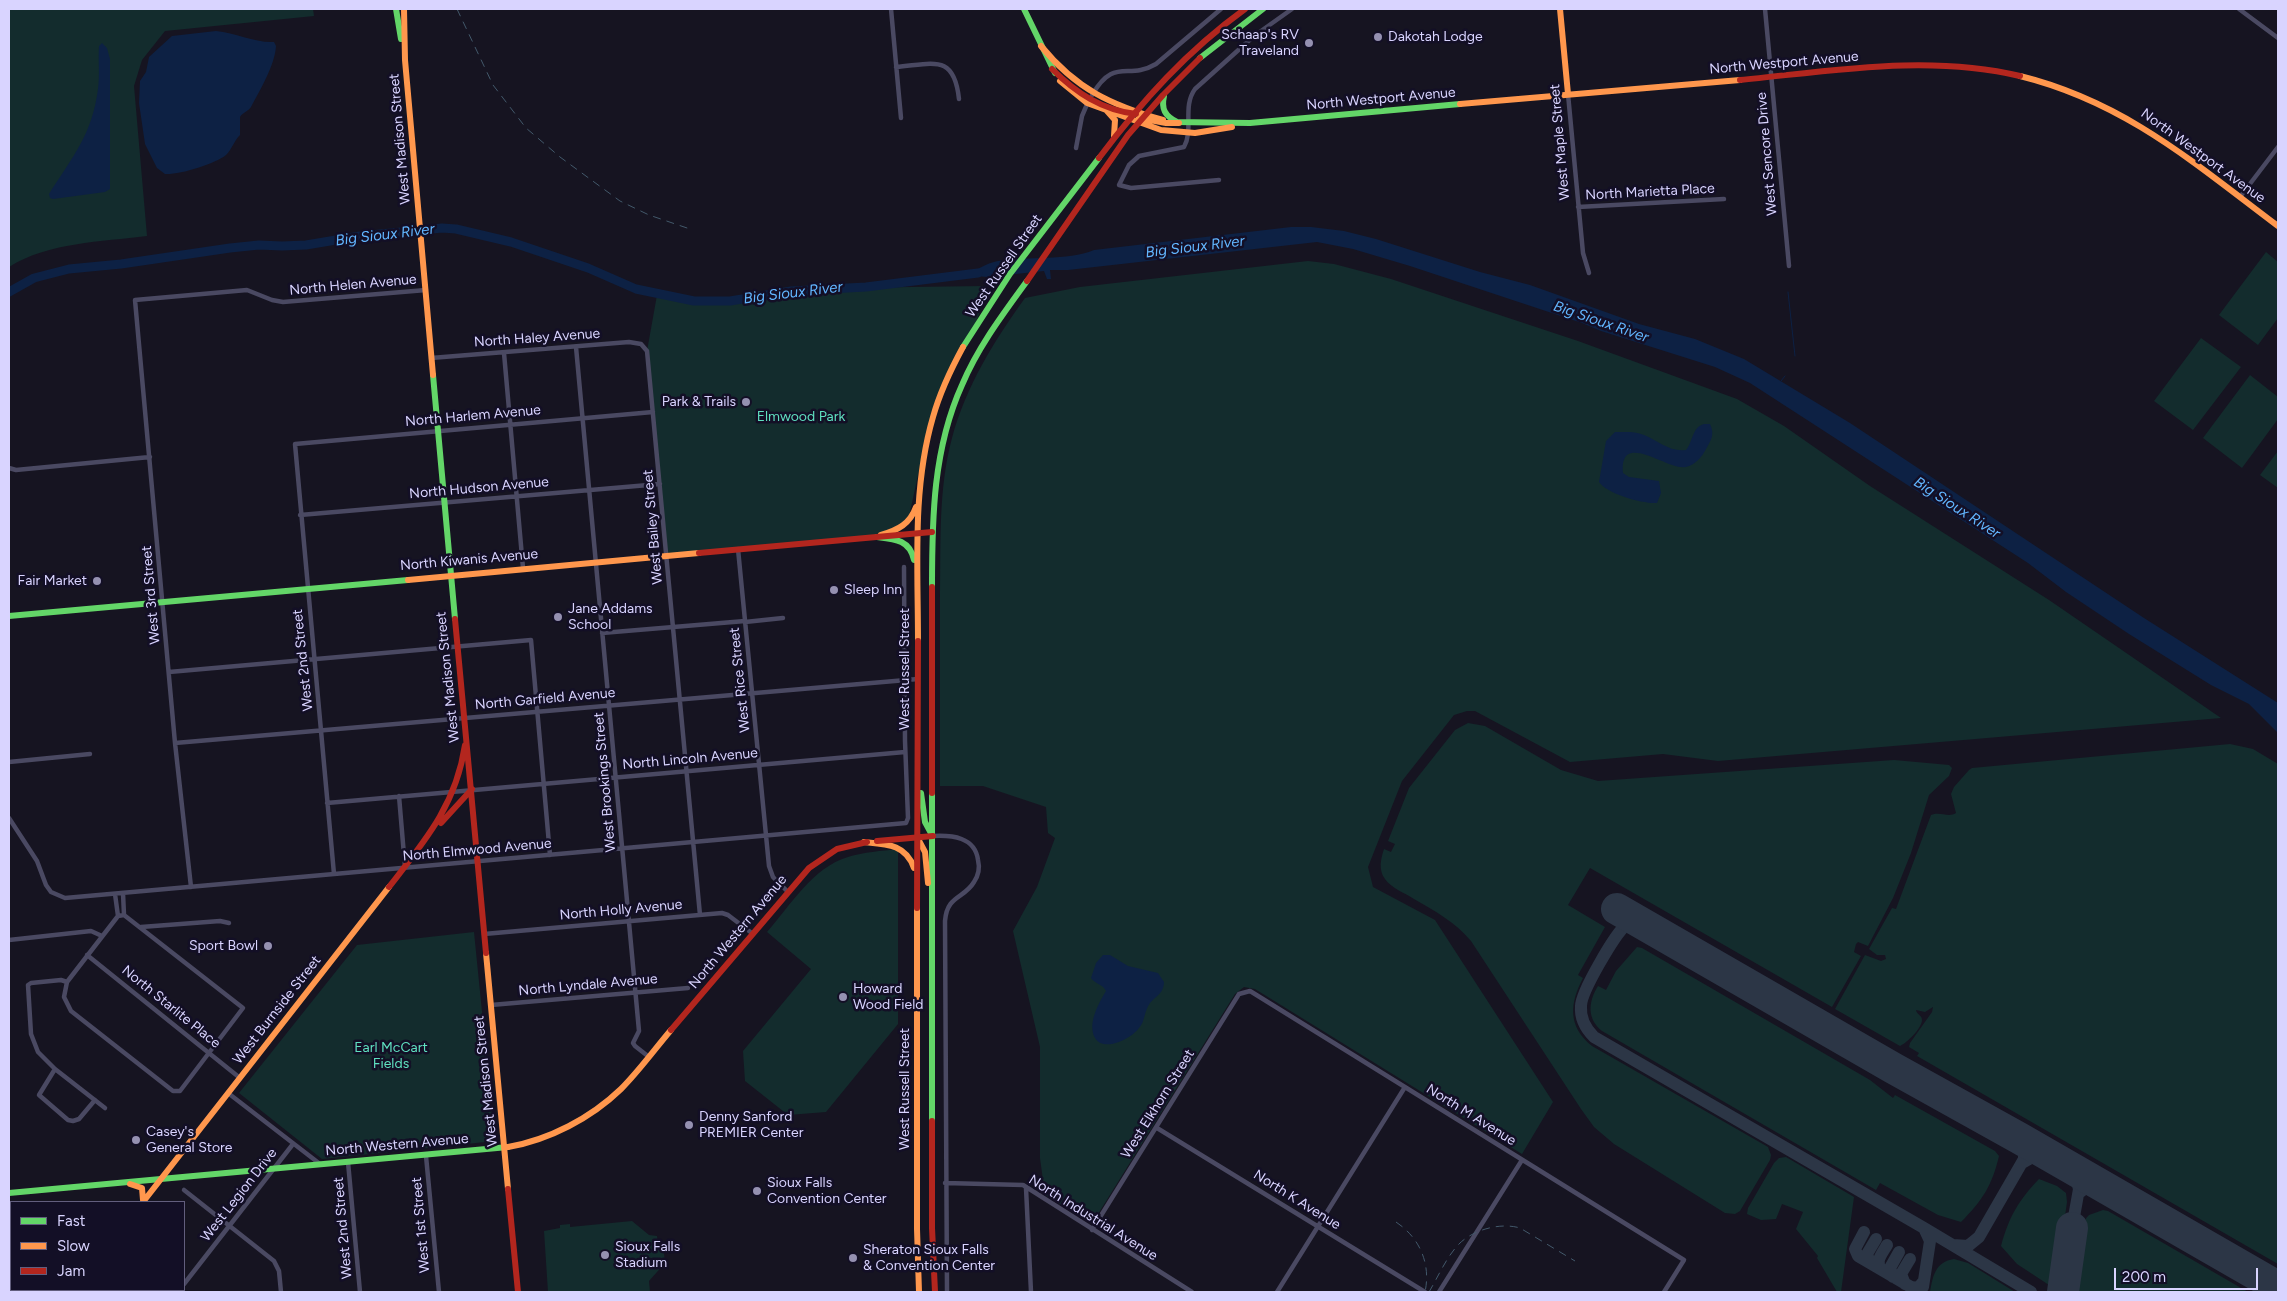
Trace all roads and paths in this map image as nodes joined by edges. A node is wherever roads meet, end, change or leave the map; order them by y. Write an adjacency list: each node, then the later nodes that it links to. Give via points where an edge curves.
1 (396, 9): 14 (main road, West Madison Street)
2 (404, 9): 14 (main road, West Madison Street)
3 (891, 9): 15 (street)
4 (1024, 9): 13 (main road)
5 (1221, 9): 20 (street, via 1156,64 1109,74 1098,84)
6 (1245, 9): 22 (main road, West Russell Street, via 1185,57)
7 (1264, 9): 17 (main road, West Russell Street, via 1212,48)
8 (1292, 9): 27 (street, via 1247,42 1195,89 1189,100)
9 (1560, 9): 18 (main road, West Maple Street)
10 (1764, 9): 16 (street, West Sencore Drive)
11 (2238, 9): 12 (street)
12 (2278, 38)
13 (1041, 46): 20 (main road); 20 (main road, via 1052,69)
14 (405, 60): 39 (main road, West Madison Street)
15 (896, 67): 19 (street, via 946,66 956,78); 23 (street)
16 (1771, 77): 18 (main road, North Westport Avenue); 33 (main road, North Westport Avenue, via 1920,65 1970,67 2019,76 2071,91 2124,115); 37 (street, West Sencore Drive)
17 (1167, 93): 24 (main road, West Russell Street); 25 (main road, via 1162,103 1163,110 1169,119)
18 (1568, 94): 26 (main road, North Westport Avenue); 35 (street, West Maple Street)
19 (959, 99)
20 (1090, 99): 21 (main road); 22 (main road); 31 (street, via 1082,116)
21 (1107, 112): 22 (main road); 29 (main road, via 1115,120 1116,128)
22 (1133, 114): 24 (main road); 24 (main road, North Westport Avenue); 29 (main road, West Russell Street)
23 (901, 118)
24 (1142, 118): 25 (main road, North Westport Avenue); 28 (main road, North Westport Avenue, via 1171,132); 58 (main road, West Russell Street, via 1104,168 975,358 954,403 936,470)
25 (1179, 123): 27 (main road, North Westport Avenue)
26 (1250, 123): 27 (main road, North Westport Avenue); 28 (main road, North Westport Avenue)
27 (1187, 124): 28 (street)
28 (1187, 134): 32 (street, via 1182,149 1144,154 1134,159 1119,185 1131,188)
29 (1108, 146): 54 (main road, West Russell Street, via 1034,243 960,353 939,398 926,439)
30 (2278, 147): 33 (street)
31 (1076, 148)
32 (1219, 180)
33 (2240, 197): 36 (main road, North Westport Avenue)
34 (1724, 199): 35 (street, North Marietta Place)
35 (1578, 207): 38 (street, West Maple Street, via 1583,253)
36 (2278, 226)
37 (1789, 266)
38 (1589, 273)
39 (426, 290): 40 (street, North Helen Avenue, via 283,302 247,290); 44 (main road, West Madison Street)
40 (135, 300): 50 (street, West 3rd Street)
41 (644, 346): 42 (street, North Haley Avenue, via 629,342); 45 (street, West Bailey Street, via 649,356)
42 (576, 347): 43 (street, North Haley Avenue); 46 (street, West Brookings Street)
43 (504, 353): 44 (street, North Haley Avenue); 47 (street)
44 (431, 358): 48 (main road, West Madison Street)
45 (653, 412): 46 (street, North Harlem Avenue); 52 (street, West Bailey Street)
46 (582, 418): 47 (street, North Harlem Avenue); 53 (street, West Brookings Street)
47 (510, 424): 48 (street, North Harlem Avenue); 55 (street)
48 (438, 431): 49 (street, North Harlem Avenue); 56 (main road, West Madison Street)
49 (295, 444): 57 (street, West 2nd Street)
50 (150, 457): 51 (street, via 16,470); 69 (street, West 3rd Street)
51 (9, 468)
52 (660, 484): 53 (street, North Hudson Avenue); 62 (street, West Bailey Street)
53 (589, 490): 55 (street, North Hudson Avenue); 63 (street, West Brookings Street)
54 (919, 490): 59 (main road, West Russell Street); 60 (main road, via 910,522)
55 (516, 496): 56 (street, North Hudson Avenue); 65 (street)
56 (445, 503): 57 (street, North Hudson Avenue); 66 (main road, West Madison Street)
57 (300, 515): 67 (street, West 2nd Street)
58 (932, 532): 59 (main road, North Kiwanis Avenue); 104 (main road, West Russell Street)
59 (918, 533): 60 (main road, North Kiwanis Avenue); 68 (main road, West Russell Street)
60 (877, 537): 61 (main road, North Kiwanis Avenue); 68 (main road, via 899,539 910,546)
61 (738, 549): 62 (main road, North Kiwanis Avenue); 72 (street, West Rice Street)
62 (666, 555): 63 (main road, North Kiwanis Avenue); 73 (street, West Bailey Street)
63 (596, 562): 65 (main road, North Kiwanis Avenue); 74 (street, West Brookings Street)
64 (904, 567): 79 (street, West Russell Street)
65 (523, 568): 66 (main road, North Kiwanis Avenue)
66 (451, 575): 67 (main road, North Kiwanis Avenue); 75 (main road, West Madison Street)
67 (307, 588): 69 (main road, North Kiwanis Avenue); 76 (street, West 2nd Street)
68 (918, 591): 78 (main road, West Russell Street)
69 (163, 601): 70 (main road, North Kiwanis Avenue); 77 (street, West 3rd Street)
70 (9, 616)
71 (783, 618): 72 (street)
72 (745, 621): 73 (street); 80 (street, West Rice Street)
73 (674, 627): 74 (street); 81 (street, West Bailey Street)
74 (602, 633): 82 (street, West Brookings Street)
75 (458, 646): 76 (street); 83 (street, via 531,640); 84 (main road, West Madison Street)
76 (314, 659): 77 (street); 86 (street, West 2nd Street)
77 (169, 672): 87 (street, West 3rd Street)
78 (918, 679): 79 (street, North Garfield Avenue); 92 (main road, West Russell Street)
79 (904, 680): 80 (street, North Garfield Avenue); 88 (street, West Russell Street)
80 (753, 693): 81 (street, North Garfield Avenue); 91 (street, West Rice Street)
81 (680, 698): 82 (street, North Garfield Avenue); 93 (street, West Bailey Street)
82 (609, 705): 83 (street, North Garfield Avenue); 94 (street, West Brookings Street)
83 (537, 712): 84 (street, North Garfield Avenue); 95 (street)
84 (465, 718): 85 (main road, West Madison Street); 86 (street, North Garfield Avenue)
85 (466, 729): 96 (main road, West Madison Street); 97 (main road, West Burnside Street)
86 (322, 731): 87 (street, North Garfield Avenue); 99 (street, West 2nd Street)
87 (175, 743): 113 (street, West 3rd Street)
88 (905, 752): 91 (street, North Lincoln Avenue); 101 (street, West Russell Street)
89 (90, 754): 90 (street)
90 (9, 762)
91 (759, 765): 93 (street, North Lincoln Avenue); 103 (street, West Rice Street)
92 (918, 767): 104 (main road, via 925,822); 105 (main road, West Russell Street)
93 (688, 770): 94 (street, North Lincoln Avenue); 106 (street, West Bailey Street)
94 (616, 776): 95 (street, North Lincoln Avenue); 108 (street, West Brookings Street)
95 (544, 783): 96 (street, North Lincoln Avenue); 109 (street)
96 (472, 789): 97 (street, North Lincoln Avenue); 102 (main road, West Burnside Street); 110 (main road, West Madison Street)
97 (455, 790): 98 (street, North Lincoln Avenue); 102 (main road, West Burnside Street)
98 (399, 796): 99 (street, North Lincoln Avenue); 111 (street)
99 (328, 803): 112 (street, West 2nd Street)
100 (9, 818): 116 (street, North Elmwood Avenue, via 37,861 51,892 64,898)
101 (906, 823): 103 (street, North Elmwood Avenue)
102 (432, 833): 111 (main road, West Burnside Street)
103 (766, 836): 106 (street, North Elmwood Avenue); 114 (street, West Rice Street, via 770,872)
104 (933, 836): 105 (main road, North Western Avenue); 121 (main road, West Russell Street); 153 (street, via 966,840 976,851 979,864 974,882 951,902 946,913)
105 (917, 837): 107 (main road, North Western Avenue); 117 (main road, West Russell Street); 121 (main road, via 925,849)
106 (694, 842): 108 (street, North Elmwood Avenue); 119 (street, West Bailey Street)
107 (864, 842): 114 (main road, North Western Avenue, via 822,857); 117 (main road, via 896,846 907,852 914,865)
108 (622, 849): 109 (street, North Elmwood Avenue); 122 (street, West Brookings Street)
109 (550, 855): 110 (street, North Elmwood Avenue)
110 (478, 861): 111 (street, North Elmwood Avenue); 125 (main road, West Madison Street)
111 (405, 868): 112 (street, North Elmwood Avenue); 138 (main road, West Burnside Street)
112 (334, 874): 113 (street, North Elmwood Avenue)
113 (191, 887): 115 (street, North Elmwood Avenue)
114 (788, 892): 126 (main road, North Western Avenue)
115 (123, 893): 116 (street, North Elmwood Avenue); 118 (street)
116 (115, 894): 120 (street)
117 (917, 897): 167 (main road, West Russell Street)
118 (124, 915): 120 (street); 124 (street)
119 (700, 915): 122 (street, North Holly Avenue); 126 (street, North Holly Avenue, via 728,915)
120 (118, 916): 127 (street)
121 (933, 918): 168 (main road, West Russell Street, via 932,1228)
122 (629, 921): 125 (street, North Holly Avenue); 133 (street, West Brookings Street)
123 (229, 923): 124 (street)
124 (140, 927): 135 (street, via 243,1008)
125 (484, 934): 134 (main road, West Madison Street)
126 (753, 934): 136 (main road, North Western Avenue)
127 (102, 936): 128 (street, via 91,931); 129 (street)
128 (9, 940)
129 (87, 955): 130 (street); 135 (street, North Starlite Place)
130 (67, 982): 135 (street, via 64,998 71,1011 176,1092); 137 (street, via 31,983 27,987 32,1040 42,1057)
131 (688, 988): 133 (street, North Lyndale Avenue)
132 (1245, 991): 139 (street, North M Avenue, via 1250,991); 143 (street, West Elkhorn Street, via 1239,994)
133 (636, 993): 134 (street, North Lyndale Avenue); 136 (street, West Brookings Street, via 639,1031 633,1043)
134 (491, 1005): 145 (main road, West Madison Street)
135 (211, 1052): 138 (street, North Starlite Place)
136 (649, 1057): 145 (main road, North Western Avenue, via 621,1089 589,1115 558,1133)
137 (55, 1069): 141 (street); 141 (street, via 39,1095 68,1120 79,1119)
138 (240, 1078): 140 (main road, West Burnside Street)
139 (1405, 1087): 147 (street, North M Avenue); 160 (street)
140 (228, 1093): 144 (street); 151 (main road, West Burnside Street)
141 (95, 1100): 142 (street)
142 (105, 1108)
143 (1157, 1128): 160 (street, North K Avenue); 161 (street, West Elkhorn Street)
144 (293, 1144): 149 (street); 150 (street, West Legion Drive)
145 (505, 1148): 146 (main road, North Western Avenue); 166 (main road, West Madison Street)
146 (426, 1156): 148 (main road, North Western Avenue); 165 (street, West 1st Street)
147 (1522, 1160): 174 (street); 175 (street, North M Avenue, via 1684,1260)
148 (348, 1162): 149 (main road, North Western Avenue); 164 (street, West 2nd Street)
149 (320, 1165): 150 (main road, North Western Avenue)
150 (274, 1169): 151 (main road, North Western Avenue); 159 (street, West Legion Drive)
151 (160, 1179): 152 (main road, North Western Avenue); 158 (main road, West Burnside Street)
152 (119, 1183): 156 (main road, North Western Avenue); 157 (main road, via 140,1187 144,1193)
153 (945, 1183): 154 (street, North Industrial Avenue, via 1019,1185); 169 (street)
154 (1026, 1188): 161 (street, North Industrial Avenue); 170 (street)
155 (184, 1190): 159 (street)
156 (9, 1193)
157 (142, 1201)
158 (143, 1201)
159 (229, 1226): 162 (street, West Legion Drive); 163 (street, via 277,1265)
160 (1318, 1226): 172 (street); 173 (street, North K Avenue)
161 (1092, 1230): 171 (street, North Industrial Avenue)
162 (185, 1283)
163 (282, 1292)
164 (360, 1292)
165 (439, 1292)
166 (518, 1292)
167 (919, 1292)
168 (935, 1292)
169 (947, 1292)
170 (1031, 1292)
171 (1192, 1292)
172 (1277, 1292)
173 (1425, 1292)
174 (1439, 1292)
175 (1664, 1292)

